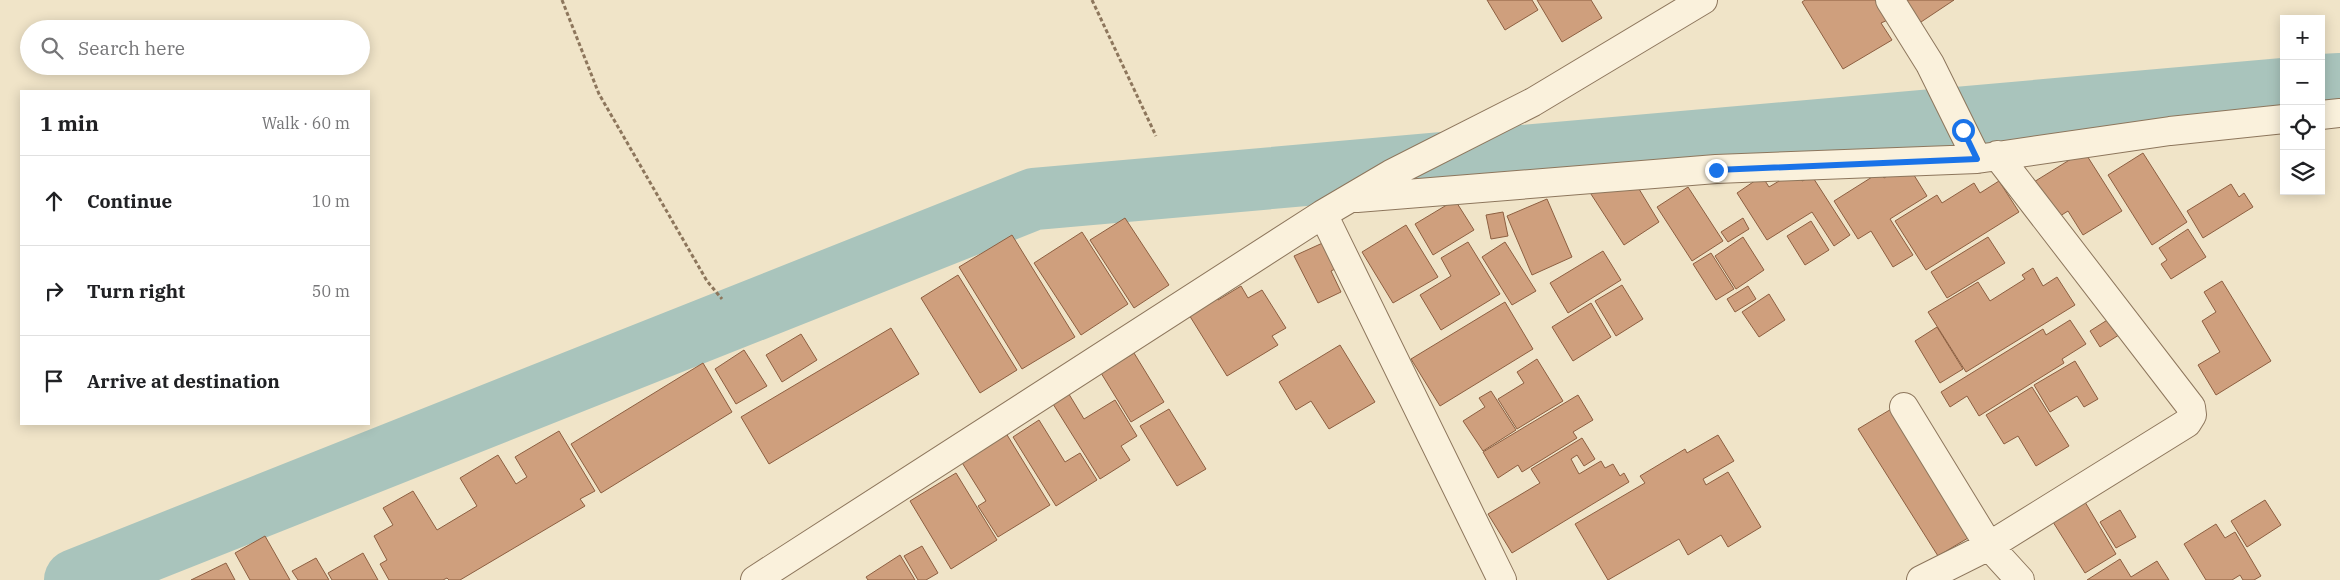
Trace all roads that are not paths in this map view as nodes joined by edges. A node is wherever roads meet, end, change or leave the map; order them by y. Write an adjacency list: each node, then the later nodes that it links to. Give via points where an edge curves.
1 (1703, 0): 7 (street, via 1533,102 1391,174)
2 (1890, 0): 6 (street, via 1930,64 1963,130)
3 (2340, 113): 4 (street)
4 (2325, 115)
5 (2280, 119): 6 (street, via 2170,131)
6 (1987, 157): 7 (street, via 1716,170); 10 (street, via 2191,407 2192,415 2187,423)
7 (1349, 199): 8 (street)
8 (1323, 214): 11 (street); 12 (street)
9 (1904, 407): 10 (street)
10 (1989, 546): 13 (street); 14 (street)
11 (755, 580)
12 (1502, 580)
13 (1921, 580)
14 (2020, 580)

